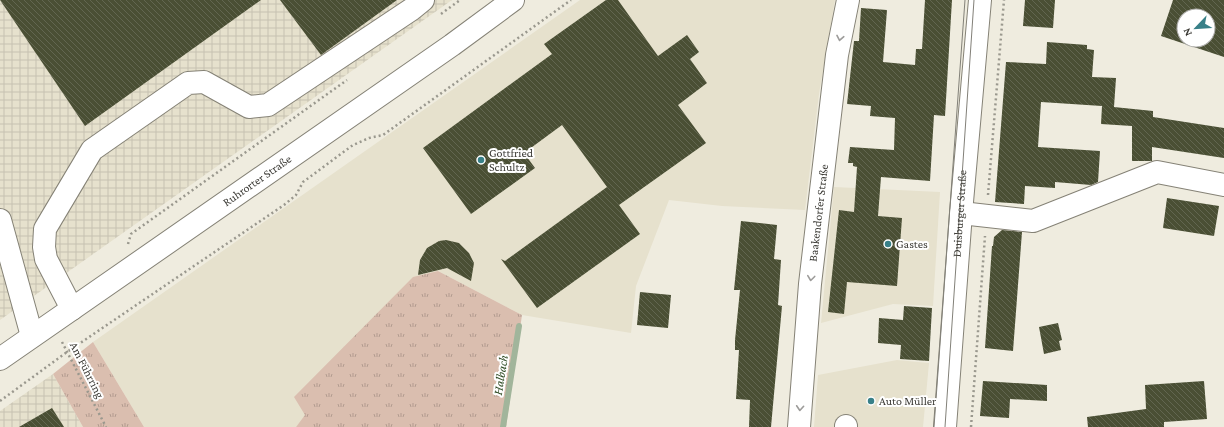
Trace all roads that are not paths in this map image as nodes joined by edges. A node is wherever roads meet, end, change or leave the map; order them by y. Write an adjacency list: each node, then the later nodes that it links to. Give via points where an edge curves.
1 (422, 0): 8 (street, via 268,105 249,107 204,82 188,83 92,150 45,230 46,260)
2 (513, 0): 8 (street, Ruhrorter Straße)
3 (848, 0): 11 (street, Baakendorfer Straße, one-way to 11, via 837,55 811,276)
4 (980, 0): 6 (street, Duisburger Straße)
5 (1224, 186): 6 (street, via 1157,172 1033,221)
6 (961, 213): 12 (street, Duisburger Straße)
7 (0, 220): 9 (street)
8 (72, 309): 9 (street, Ruhrorter Straße)
9 (32, 336): 10 (street, Ruhrorter Straße)
10 (0, 359)
11 (799, 427)
12 (945, 427)

